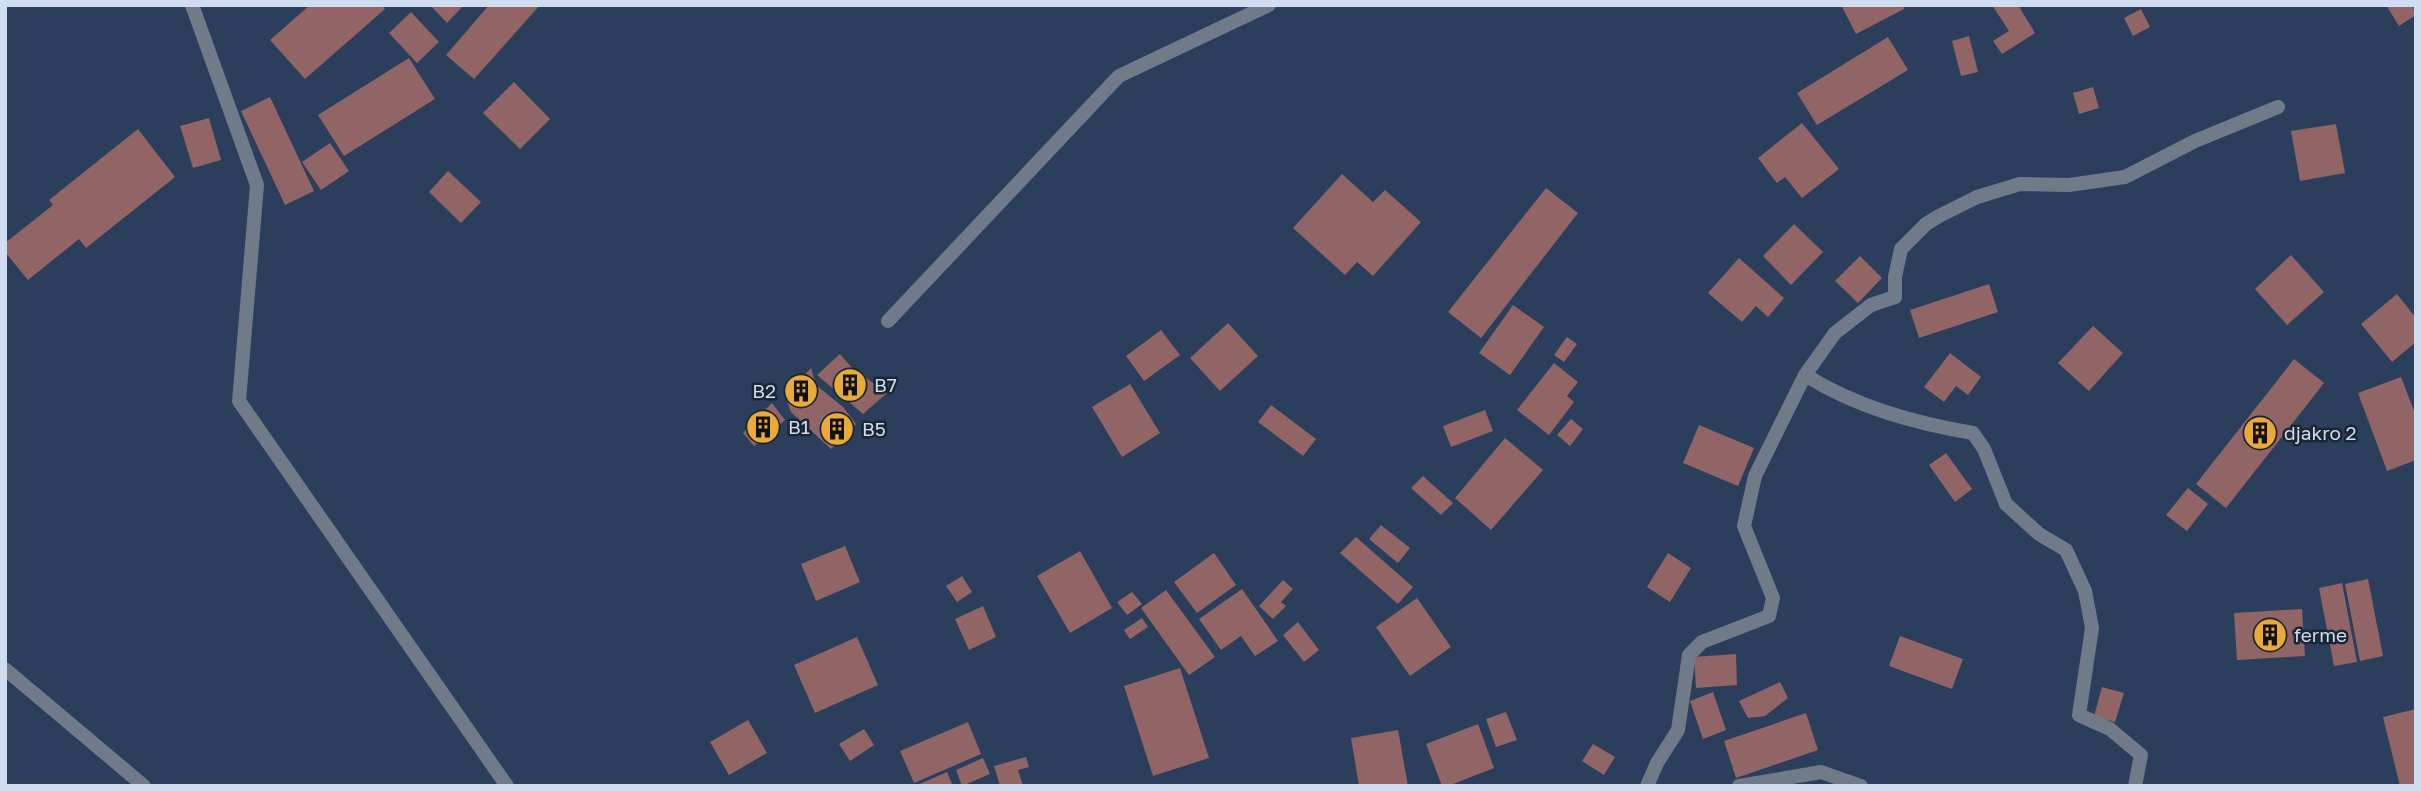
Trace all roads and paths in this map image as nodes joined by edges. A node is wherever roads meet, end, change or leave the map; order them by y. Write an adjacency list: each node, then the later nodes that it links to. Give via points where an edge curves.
1 (192, 5): 8 (street, via 257,185 239,401)
2 (1269, 5): 4 (street, via 1119,76)
3 (2278, 107): 5 (street, via 2195,141 2125,177 2069,185 2020,184 1977,197 1939,216 1901,249 1895,297 1871,305 1835,333)
4 (888, 321)
5 (1805, 375): 9 (street, via 1755,476 1744,526 1773,598 1769,616 1703,642 1689,655 1678,730); 12 (street, via 1833,393 1919,424 1973,433 2006,504 2039,534 2066,550 2085,591 2092,628 2079,715 2110,729 2141,755)
6 (5, 669): 7 (street)
7 (144, 786)
8 (507, 786)
9 (1647, 786)
10 (1739, 786): 11 (street, via 1821,772)
11 (1861, 786)
12 (2135, 786)

